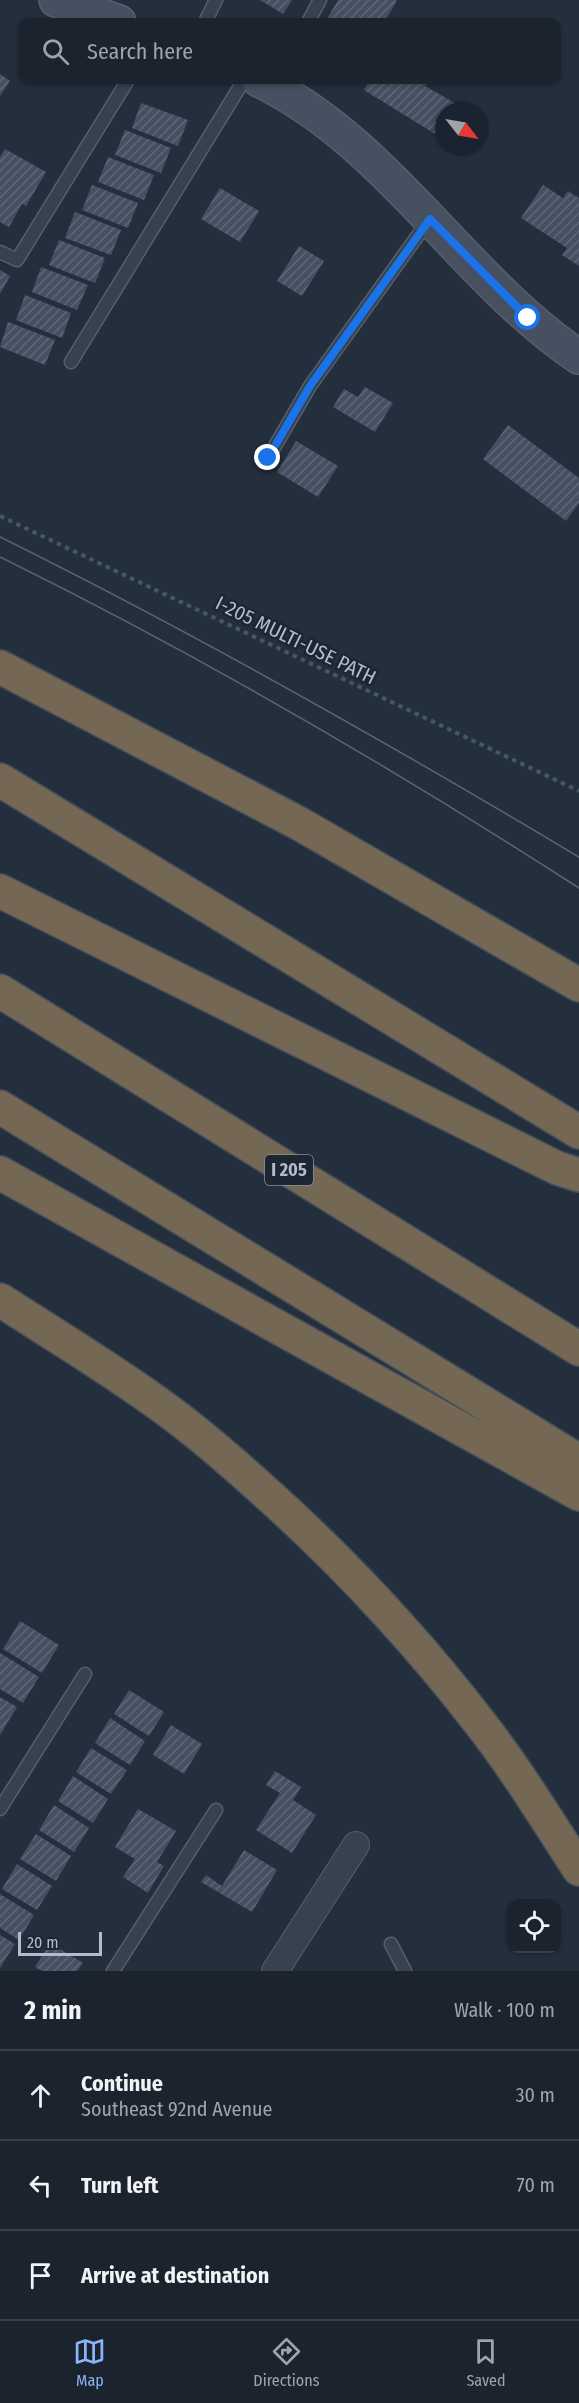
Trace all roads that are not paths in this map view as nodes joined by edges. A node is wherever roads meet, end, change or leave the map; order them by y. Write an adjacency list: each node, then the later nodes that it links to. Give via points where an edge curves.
1 (56, 0): 4 (street)
2 (216, 0): 5 (lane)
3 (320, 0): 6 (lane)
4 (108, 18)
5 (207, 18)
6 (310, 18)
7 (126, 84): 11 (lane, via 17,260)
8 (261, 84): 13 (lane)
9 (268, 84): 10 (street, via 346,138)
10 (430, 219): 12 (street, via 528,318); 14 (lane, via 310,386)
11 (0, 252)
12 (579, 357)
13 (71, 362)
14 (268, 458)
15 (0, 667): 18 (highway, via 300,824)
16 (0, 780): 21 (highway)
17 (0, 891): 23 (highway, via 557,1168)
18 (579, 984)
19 (0, 991): 25 (highway, I 205)
20 (0, 1107): 26 (highway)
21 (579, 1132)
22 (0, 1173): 27 (highway)
23 (579, 1175)
24 (0, 1300): 32 (highway, via 167,1410 262,1489 349,1571 426,1655 481,1724)
25 (579, 1349)
26 (579, 1461)
27 (579, 1494)
28 (85, 1674): 29 (lane)
29 (0, 1809)
30 (216, 1810): 34 (lane)
31 (356, 1845): 35 (street)
32 (579, 1869)
33 (391, 1944): 36 (lane)
34 (113, 1971)
35 (275, 1971)
36 (405, 1971)

